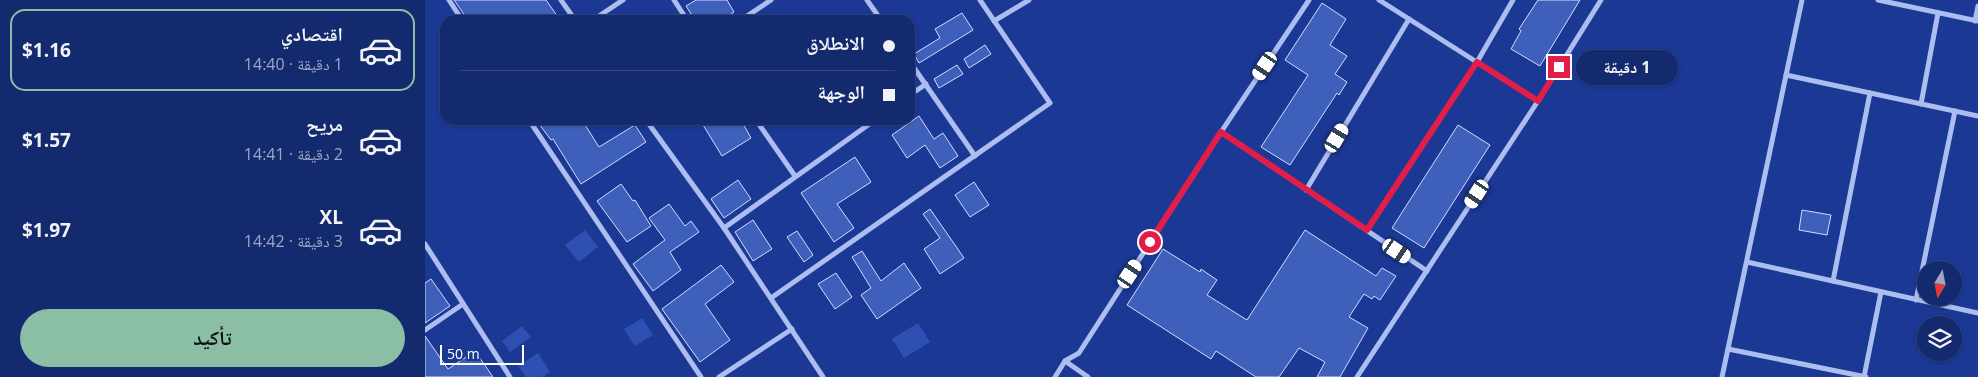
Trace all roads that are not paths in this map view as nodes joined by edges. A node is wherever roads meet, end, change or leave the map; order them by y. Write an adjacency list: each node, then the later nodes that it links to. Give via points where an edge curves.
1 (449, 0): 18 (street)
2 (561, 0): 19 (street)
3 (623, 0): 20 (street)
4 (674, 0): 21 (street)
5 (771, 0): 22 (street)
6 (867, 0): 23 (street)
7 (980, 0): 25 (street)
8 (1029, 0): 25 (street)
9 (1309, 0): 41 (street)
10 (1379, 0): 24 (street)
11 (1513, 0): 27 (street)
12 (1601, 0): 33 (street)
13 (1802, 0): 29 (street)
14 (1878, 0): 15 (street)
15 (1893, 2): 17 (street)
16 (1978, 6): 26 (street)
17 (1938, 13): 26 (street); 34 (street)
18 (459, 15)
19 (572, 15)
20 (600, 15)
21 (684, 15)
22 (748, 15)
23 (878, 15)
24 (1409, 18): 27 (street); 44 (street)
25 (994, 21): 42 (street, via 1050,103)
26 (1976, 21)
27 (1477, 62): 33 (street); 46 (street)
28 (915, 69): 30 (street)
29 (1786, 75): 32 (street); 49 (street)
30 (926, 84): 31 (street); 42 (street)
31 (915, 92)
32 (1870, 93): 34 (street); 51 (street)
33 (1538, 101): 50 (street)
34 (1921, 104): 35 (street)
35 (1955, 111): 36 (street); 48 (street)
36 (1978, 116)
37 (532, 125): 63 (street)
38 (650, 125): 45 (street)
39 (760, 125): 43 (street)
40 (868, 125): 43 (street)
41 (1221, 132): 44 (street); 61 (street, via 1079,353)
42 (975, 156): 53 (street)
43 (795, 176): 45 (street)
44 (1306, 190): 46 (street)
45 (724, 228): 53 (street)
46 (1367, 230): 50 (street)
47 (425, 244): 55 (street)
48 (1925, 261)
49 (1747, 262): 51 (street); 60 (street)
50 (1427, 271): 68 (street)
51 (1833, 281): 52 (street)
52 (1881, 292): 54 (street); 70 (street)
53 (771, 298): 58 (street)
54 (1917, 300)
55 (463, 304): 59 (street); 62 (street)
56 (1945, 306): 57 (street)
57 (1978, 313)
58 (792, 328): 64 (street); 65 (street)
59 (425, 330)
60 (1728, 349): 69 (street); 70 (street)
61 (1065, 361): 66 (street); 67 (street)
62 (510, 377)
63 (701, 377)
64 (719, 377)
65 (823, 377)
66 (1055, 377)
67 (1089, 377)
68 (1357, 377)
69 (1723, 377)
70 (1865, 377)

